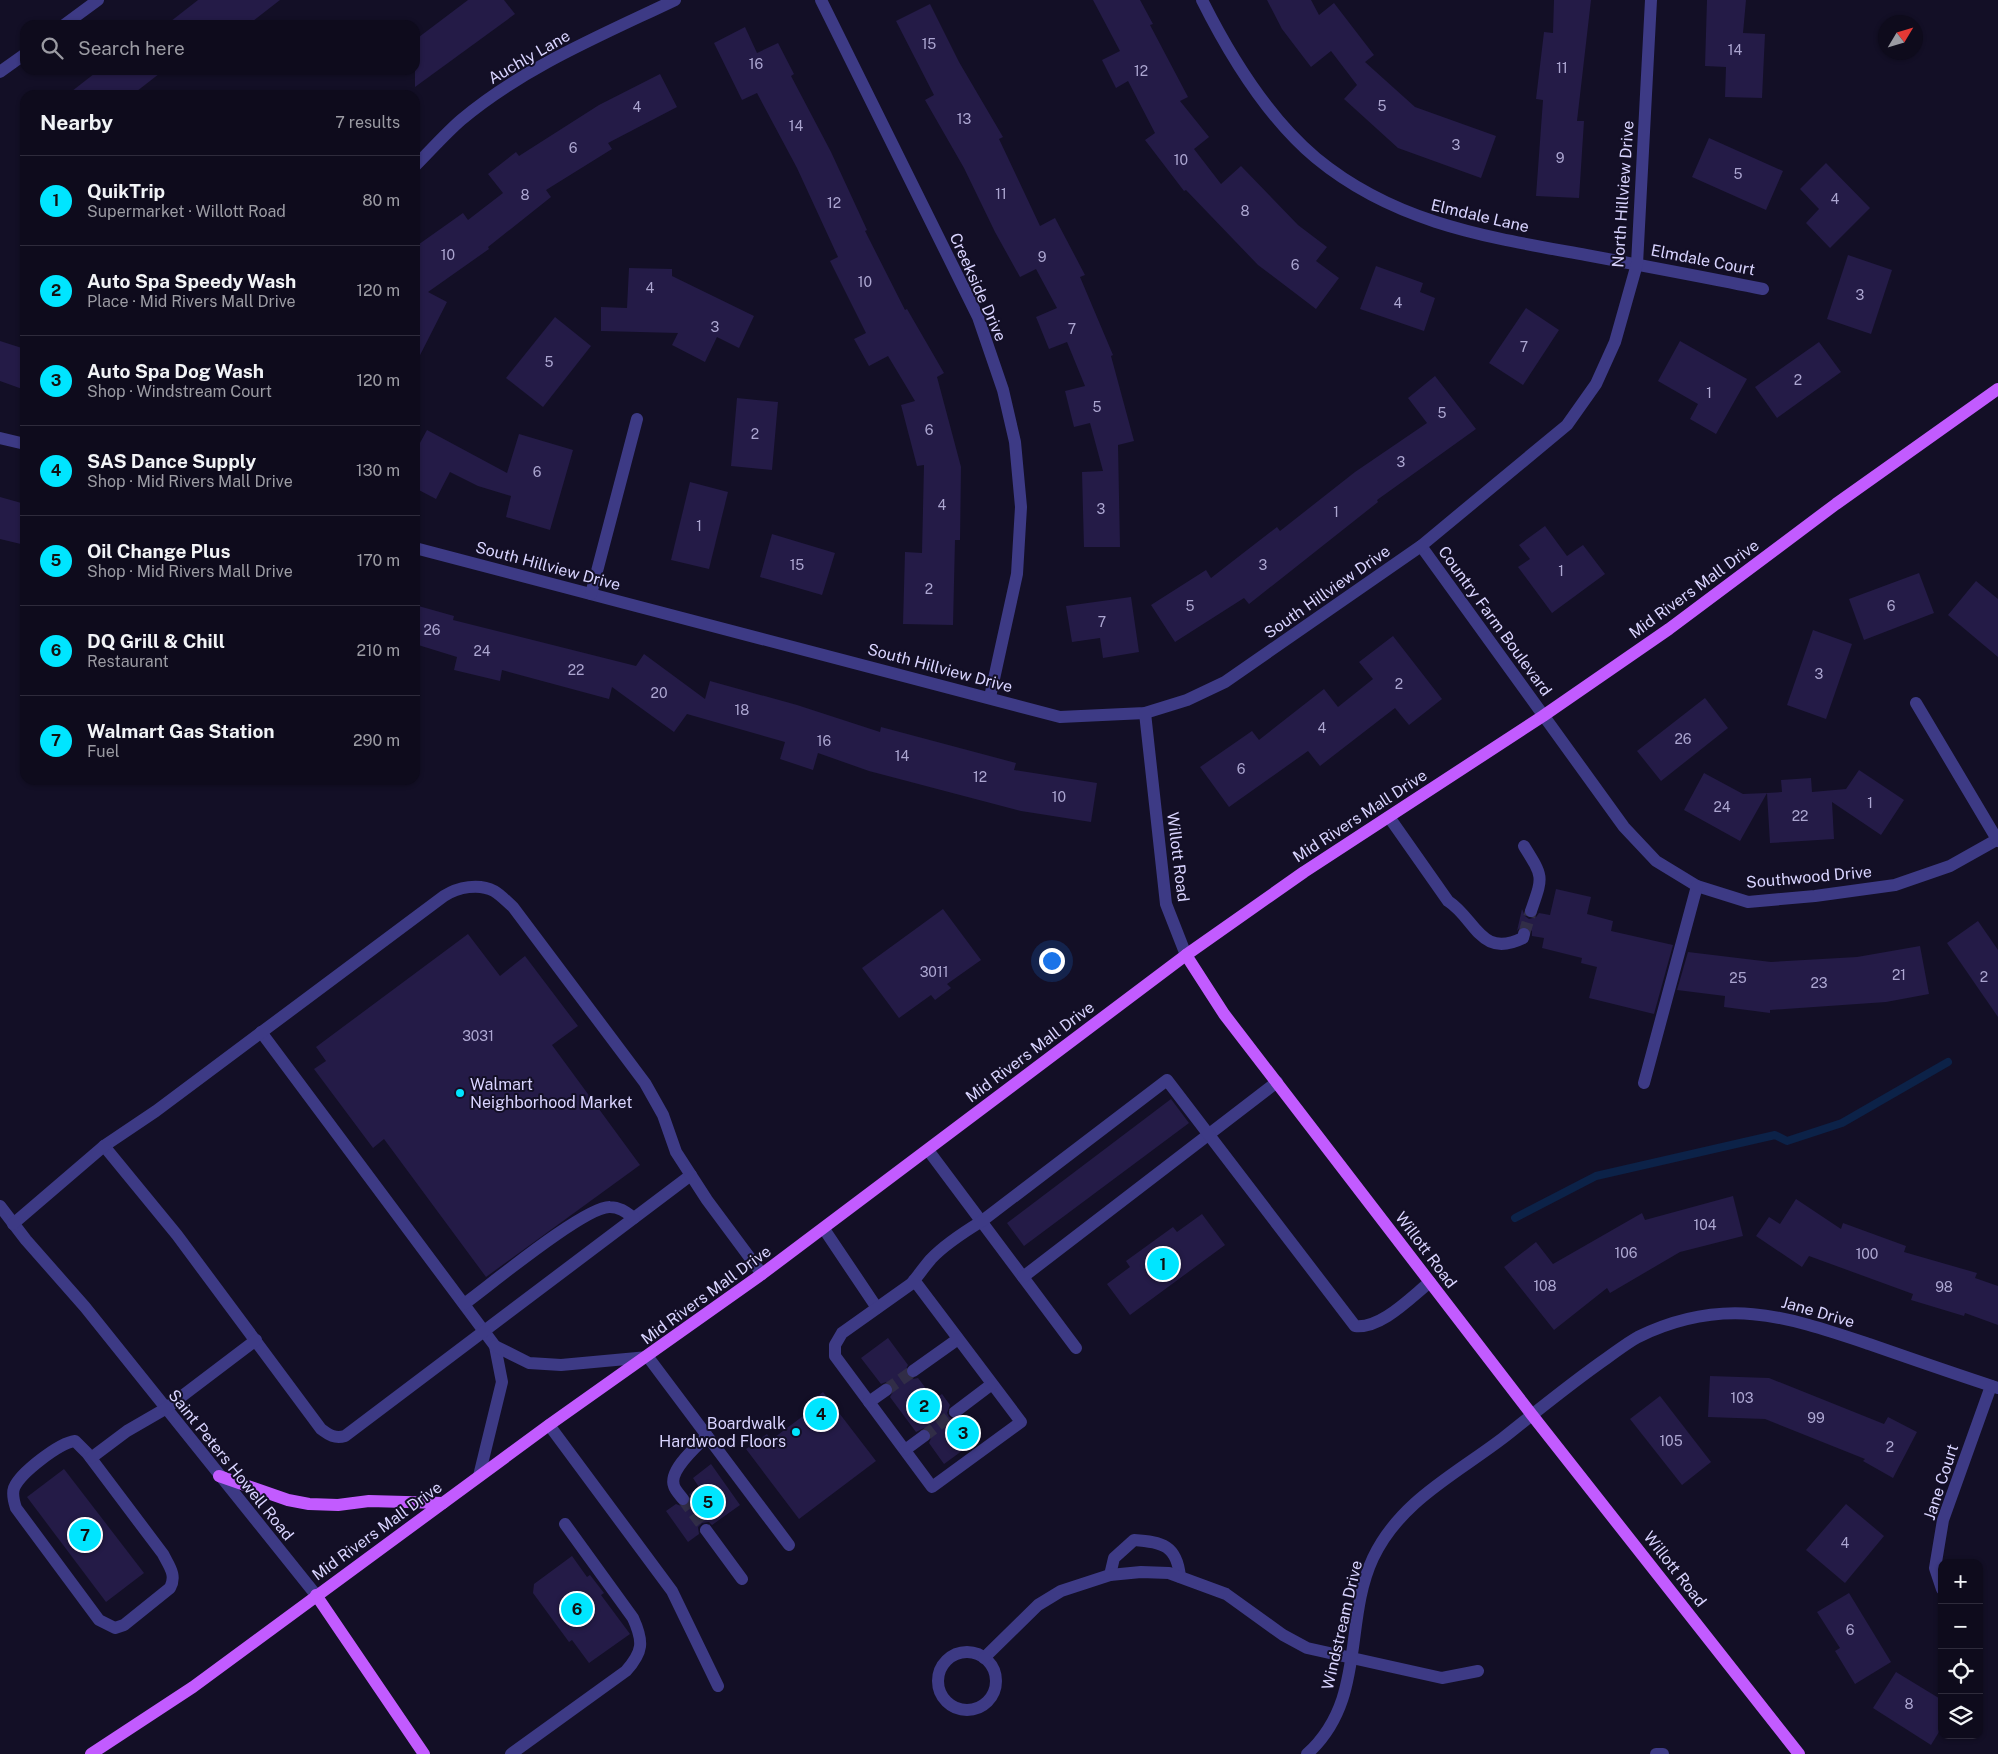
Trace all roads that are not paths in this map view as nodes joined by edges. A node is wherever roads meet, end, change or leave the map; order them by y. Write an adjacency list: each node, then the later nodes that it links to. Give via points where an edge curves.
1 (98, 0): 6 (street)
2 (675, 0): 9 (street, Auchly Lane, via 518,80 462,120)
3 (821, 0): 19 (street, Creekside Drive, via 978,318 1003,390 1015,442 1021,506 1017,574)
4 (1202, 0): 10 (street, Elmdale Lane, via 1237,65 1268,108 1316,158 1364,191 1421,219 1478,235)
5 (1651, 0): 10 (street, North Hillview Drive)
6 (71, 20)
7 (20, 58): 8 (street)
8 (0, 72)
9 (420, 161)
10 (1637, 264): 11 (street, Elmdale Court); 16 (street, North Hillview Drive, via 1615,342 1596,384 1567,425)
11 (1764, 288)
12 (1998, 389): 22 (main road, Mid Rivers Mall Drive, via 1836,504 1670,629)
13 (637, 419): 18 (street)
14 (0, 438): 15 (street)
15 (20, 443)
16 (1421, 546): 21 (street, South Hillview Drive, via 1225,682 1187,700); 22 (street, Country Farm Boulevard)
17 (420, 549): 18 (street, South Hillview Drive)
18 (591, 594): 19 (street, South Hillview Drive)
19 (990, 697): 21 (street, South Hillview Drive, via 1060,717)
20 (1916, 703): 24 (street)
21 (1145, 713): 29 (street, Willott Road, via 1166,904)
22 (1543, 716): 23 (main road, Mid Rivers Mall Drive); 26 (street, Southwood Drive, via 1624,827 1656,861)
23 (1389, 817): 28 (street, via 1448,902 1460,909 1477,933 1489,942 1514,942); 29 (main road, Mid Rivers Mall Drive)
24 (1998, 840): 26 (street, Southwood Drive, via 1950,866 1895,885 1748,902)
25 (1524, 846): 27 (street, via 1538,868 1541,880)
26 (1697, 886): 32 (street)
27 (1531, 911)
28 (1524, 934)
29 (1186, 954): 31 (main road, Willott Road, via 1224,1014); 35 (main road, Mid Rivers Mall Drive)
30 (261, 1032): 34 (street); 36 (street, via 455,889 474,887 494,891 513,907 645,1083 663,1115 676,1152); 46 (street)
31 (1277, 1082): 33 (street); 45 (main road, Willott Road)
32 (1644, 1083)
33 (1209, 1135): 39 (street, via 1168,1080); 43 (street); 45 (street, via 1355,1326 1364,1327 1381,1320)
34 (104, 1146): 40 (street); 50 (street, via 166,1220)
35 (928, 1150): 39 (street); 41 (main road, Mid Rivers Mall Drive)
36 (691, 1175): 38 (street); 42 (street)
37 (0, 1206): 40 (street, Saint Peters Howell Road)
38 (634, 1218): 46 (street, via 610,1207 580,1218); 48 (street)
39 (982, 1221): 43 (street); 44 (street, via 957,1236 930,1260)
40 (13, 1224): 59 (street, Saint Peters Howell Road, via 85,1307)
41 (824, 1229): 42 (main road, Mid Rivers Mall Drive); 47 (street)
42 (762, 1274): 53 (main road, Mid Rivers Mall Drive)
43 (1023, 1277): 52 (street)
44 (914, 1280): 47 (street); 49 (street)
45 (1430, 1282): 61 (main road, Willott Road)
46 (464, 1304): 48 (street)
47 (877, 1308): 58 (street, via 842,1333 835,1345 835,1356)
48 (485, 1332): 50 (street, via 339,1438 320,1429); 51 (street)
49 (958, 1338): 54 (street); 55 (street)
50 (256, 1340): 59 (street)
51 (495, 1346): 53 (street, via 529,1363 561,1365); 68 (street, via 502,1382)
52 (1076, 1348)
53 (648, 1357): 62 (main road, Mid Rivers Mall Drive); 63 (street)
54 (912, 1371)
55 (992, 1384): 60 (street); 65 (street, via 1021,1422 932,1487)
56 (1994, 1387): 61 (street, Jane Drive, via 1800,1321 1730,1312 1674,1322 1636,1338); 76 (street, Jane Court, via 1943,1520 1935,1568)
57 (886, 1390): 58 (street)
58 (869, 1402): 65 (street)
59 (166, 1409): 66 (street, via 127,1431); 67 (street, Saint Peters Howell Road)
60 (955, 1412)
61 (1532, 1415): 80 (street, Windstream Drive, via 1415,1501 1391,1529 1373,1558); 89 (main road, Willott Road)
62 (549, 1425): 68 (main road, Mid Rivers Mall Drive); 82 (street, via 672,1591)
63 (707, 1436): 69 (street, via 680,1464 674,1477 673,1486); 73 (street)
64 (924, 1436): 65 (street)
65 (905, 1450)
66 (91, 1458): 66 (street, via 164,1554 173,1572 170,1588 124,1625 115,1628 99,1620 16,1508 13,1498 20,1479 67,1442 75,1441)
67 (219, 1476): 70 (main road, via 309,1504 369,1501); 78 (street, Saint Peters Howell Road)
68 (479, 1476): 70 (main road, Mid Rivers Mall Drive)
69 (683, 1499)
70 (443, 1503): 78 (main road, Mid Rivers Mall Drive)
71 (565, 1524): 85 (street, via 633,1618 641,1639 638,1658 626,1671)
72 (706, 1530): 77 (street)
73 (788, 1545)
74 (1110, 1575): 75 (street, via 1142,1572); 75 (street, via 1114,1558 1134,1540 1157,1542 1172,1551); 79 (street, via 1061,1591 1038,1605)
75 (1180, 1576): 80 (street, via 1226,1594 1307,1648)
76 (1938, 1577)
77 (742, 1579)
78 (316, 1595): 83 (main road, Mid Rivers Mall Drive, via 193,1687); 84 (main road, Saint Peters Howell Road)
79 (984, 1658): 79 (street, via 972,1652 962,1652 945,1662 938,1680 940,1690 951,1706 969,1710 986,1704 992,1696 996,1679 994,1669)
80 (1352, 1659): 81 (street, via 1442,1678); 86 (street, Windstream Drive, via 1345,1693 1334,1720)
81 (1478, 1671)
82 (718, 1686)
83 (91, 1754)
84 (424, 1754)
85 (511, 1754)
86 (1307, 1754)
87 (1656, 1754): 88 (street)
88 (1663, 1754)
89 (1799, 1754)

